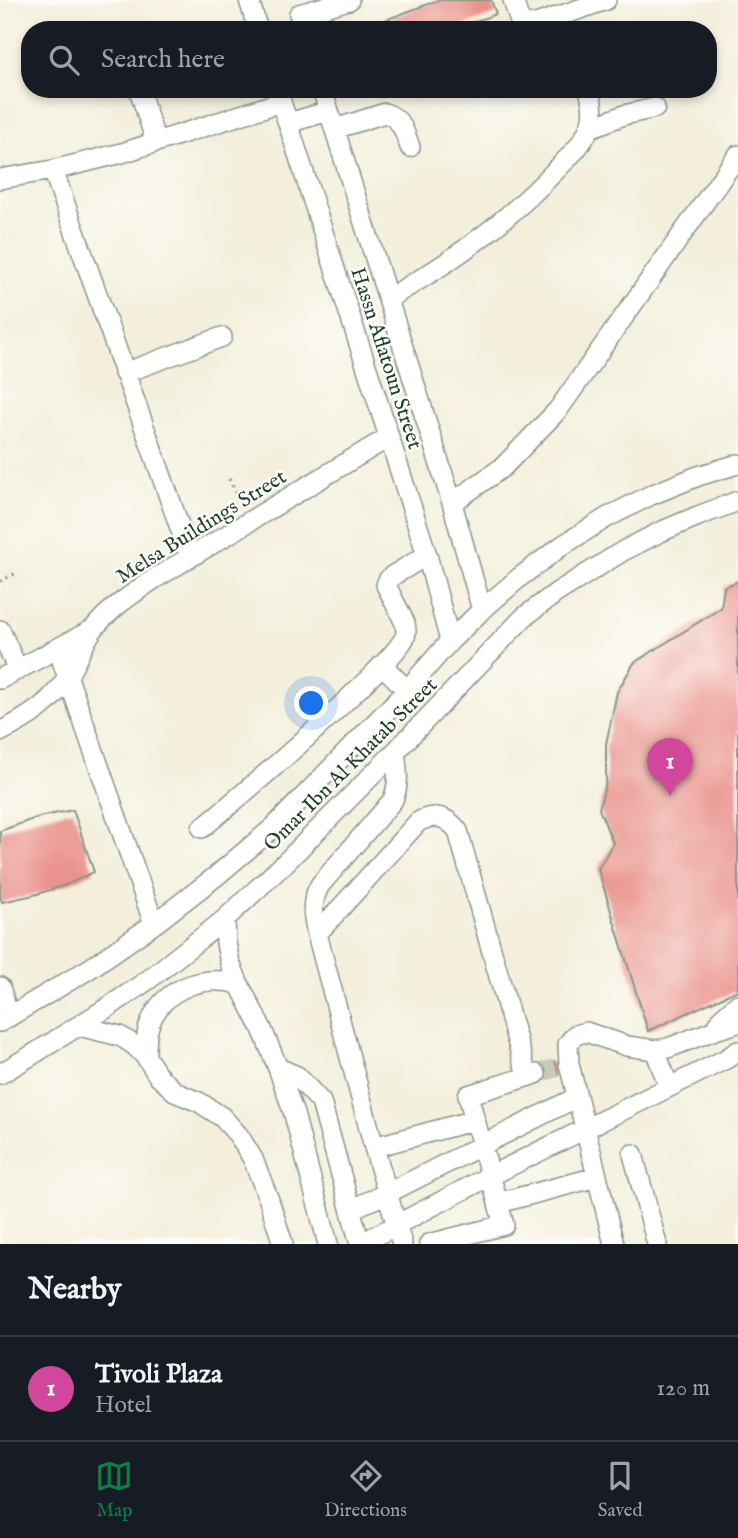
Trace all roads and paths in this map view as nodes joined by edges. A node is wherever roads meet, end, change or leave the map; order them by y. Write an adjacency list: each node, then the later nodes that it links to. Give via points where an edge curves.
1 (249, 0): 7 (street)
2 (349, 0): 5 (street)
3 (513, 0): 8 (street)
4 (606, 0): 6 (street)
5 (299, 15)
6 (565, 15): 9 (street)
7 (255, 21)
8 (520, 21)
9 (546, 21)
10 (142, 98): 19 (street)
11 (271, 98): 19 (street)
12 (280, 98): 17 (street, Hassn Aflatoun Street)
13 (325, 98): 16 (street, Hassn Aflatoun Street)
14 (591, 98): 18 (street)
15 (655, 108): 18 (street)
16 (332, 120): 17 (street); 20 (street, via 392,115 402,125); 24 (street, Hassn Aflatoun Street)
17 (288, 123): 27 (street, Hassn Aflatoun Street)
18 (590, 128): 24 (street, via 572,154 509,216)
19 (156, 142): 22 (street)
20 (410, 147)
21 (738, 155): 31 (street, via 558,410 503,467)
22 (53, 170): 23 (street); 26 (street)
23 (0, 179)
24 (388, 299): 31 (street, Hassn Aflatoun Street)
25 (222, 337): 26 (street)
26 (124, 373): 34 (street)
27 (389, 437): 32 (street, Melsa Buildings Street); 33 (street, Hassn Aflatoun Street)
28 (738, 464): 37 (street, Omar Ibn Al Khatab Street, via 651,495 606,518 520,576)
29 (229, 479): 32 (path)
30 (738, 501): 48 (street, Omar Ibn Al Khatab Street, via 660,532 556,593 524,617)
31 (452, 503): 37 (street, Hassn Aflatoun Street)
32 (251, 521): 34 (street, Melsa Buildings Street)
33 (427, 555): 40 (street, Hassn Aflatoun Street); 42 (street, via 388,580 387,590 406,629 403,641)
34 (190, 556): 39 (street, Melsa Buildings Street, via 119,605)
35 (16, 573): 36 (path)
36 (0, 581)
37 (482, 610): 40 (street, Omar Ibn Al Khatab Street)
38 (0, 630): 43 (street)
39 (92, 630): 41 (street); 44 (street, Melsa Buildings Street)
40 (450, 641): 45 (street, Omar Ibn Al Khatab Street)
41 (58, 649): 43 (street); 44 (street)
42 (382, 665): 45 (street); 49 (street, via 274,768)
43 (9, 674)
44 (68, 677): 46 (street, Melsa Buildings Street, via 52,699); 51 (street)
45 (407, 690): 51 (street, Omar Ibn Al Khatab Street, via 274,827)
46 (7, 728): 47 (street)
47 (0, 745)
48 (394, 752): 50 (street, Omar Ibn Al Khatab Street); 52 (street, via 398,780 393,800 320,884 312,909)
49 (202, 828)
50 (225, 919): 53 (street, via 230,963); 58 (street, Omar Ibn Al Khatab Street, via 148,980)
51 (155, 924): 56 (street, Omar Ibn Al Khatab Street)
52 (317, 934): 64 (street, via 418,822 445,818 458,831); 71 (street)
53 (239, 984): 62 (street, via 197,982 172,995 148,1029); 63 (street)
54 (0, 987): 56 (street)
55 (738, 1003): 59 (street)
56 (5, 1020)
57 (738, 1023): 59 (street)
58 (79, 1026): 62 (street, via 120,1036); 65 (street, Omar Ibn Al Khatab Street)
59 (715, 1030): 60 (street)
60 (655, 1050): 64 (street, via 586,1032 575,1035); 66 (street)
61 (738, 1051): 66 (street)
62 (146, 1058): 79 (street, via 177,1093 222,1117 239,1136 253,1159)
63 (278, 1068): 77 (street, via 297,1076 321,1102); 80 (street)
64 (548, 1070): 67 (street); 68 (street, via 468,1095)
65 (0, 1074)
66 (669, 1087): 69 (street)
67 (578, 1097): 69 (street); 70 (street)
68 (475, 1120): 70 (street); 71 (street)
69 (585, 1129): 73 (street); 74 (street)
70 (481, 1144): 73 (street); 75 (street)
71 (374, 1147): 75 (street)
72 (633, 1154): 84 (street)
73 (490, 1176): 76 (street); 78 (street)
74 (597, 1177): 76 (street); 83 (street)
75 (388, 1193): 77 (street); 78 (street)
76 (498, 1203): 82 (street, via 504,1224)
77 (351, 1209): 81 (street)
78 (400, 1235): 81 (street)
79 (283, 1244)
80 (328, 1244)
81 (360, 1244)
82 (429, 1244)
83 (614, 1244)
84 (657, 1244)

